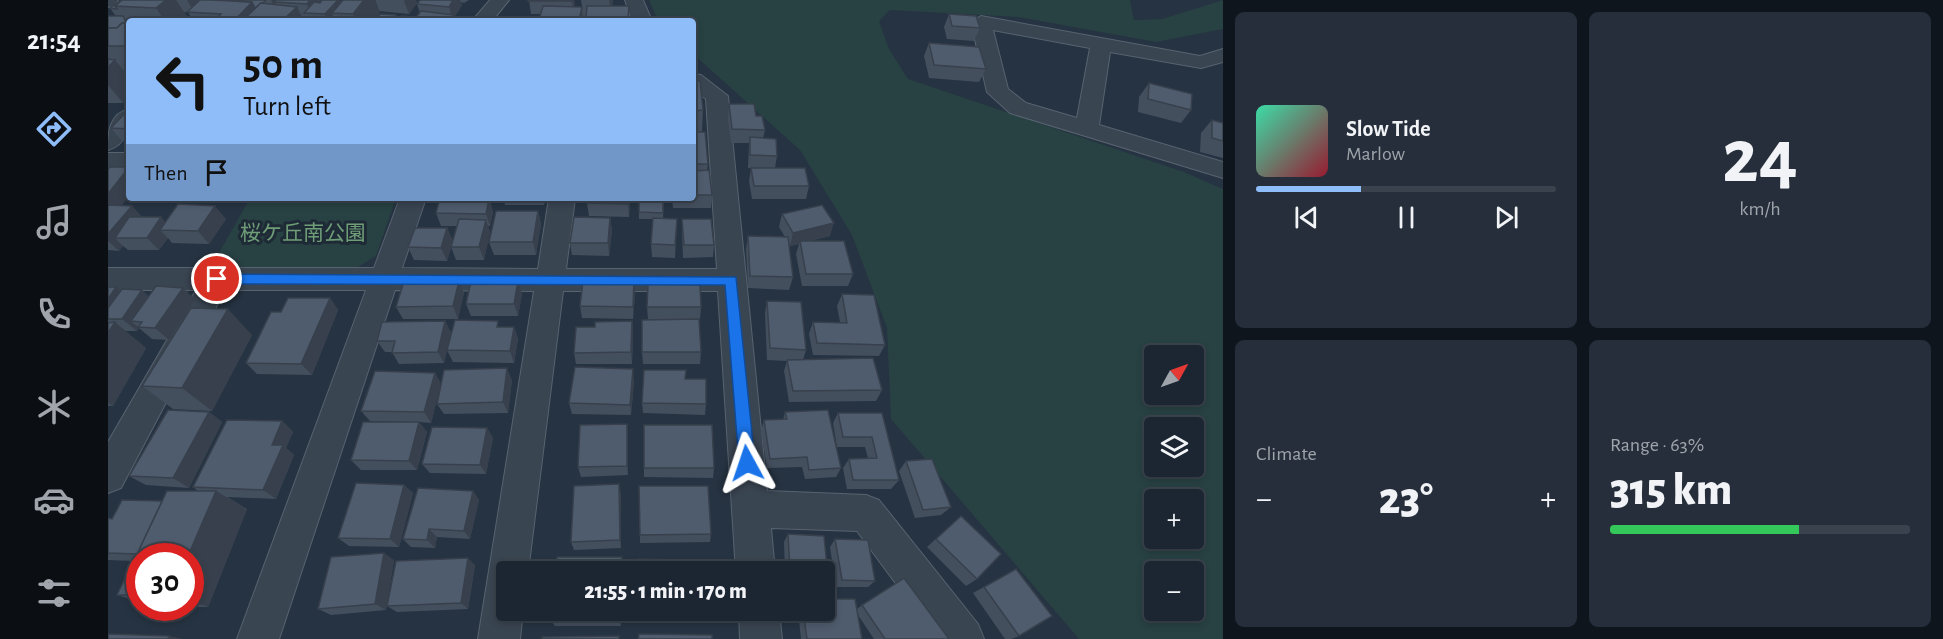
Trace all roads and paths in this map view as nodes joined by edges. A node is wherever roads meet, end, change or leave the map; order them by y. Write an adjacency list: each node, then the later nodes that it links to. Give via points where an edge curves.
1 (234, 0): 4 (street)
2 (500, 0): 5 (street)
3 (634, 0): 6 (street)
4 (215, 18)
5 (485, 18)
6 (641, 18)
7 (1101, 44): 8 (street, via 1201,62); 11 (street); 11 (street, via 981,22 998,92 1018,108)
8 (1223, 55)
9 (696, 82): 22 (street, via 717,96)
10 (126, 120): 12 (street)
11 (1087, 129): 15 (street)
12 (108, 142)
13 (108, 161): 14 (street)
14 (126, 161)
15 (1223, 170)
16 (412, 201): 20 (street)
17 (562, 201): 21 (street)
18 (108, 279): 19 (street)
19 (217, 279): 20 (street); 23 (street)
20 (384, 279): 21 (street); 30 (street)
21 (550, 280): 22 (street); 26 (street)
22 (732, 280): 25 (street)
23 (121, 427): 24 (street)
24 (108, 476)
25 (750, 508): 27 (street); 33 (street, via 866,513)
26 (510, 561)
27 (755, 561)
28 (501, 621): 31 (street)
29 (760, 621): 32 (street)
30 (258, 639)
31 (499, 639)
32 (761, 639)
33 (963, 639)

